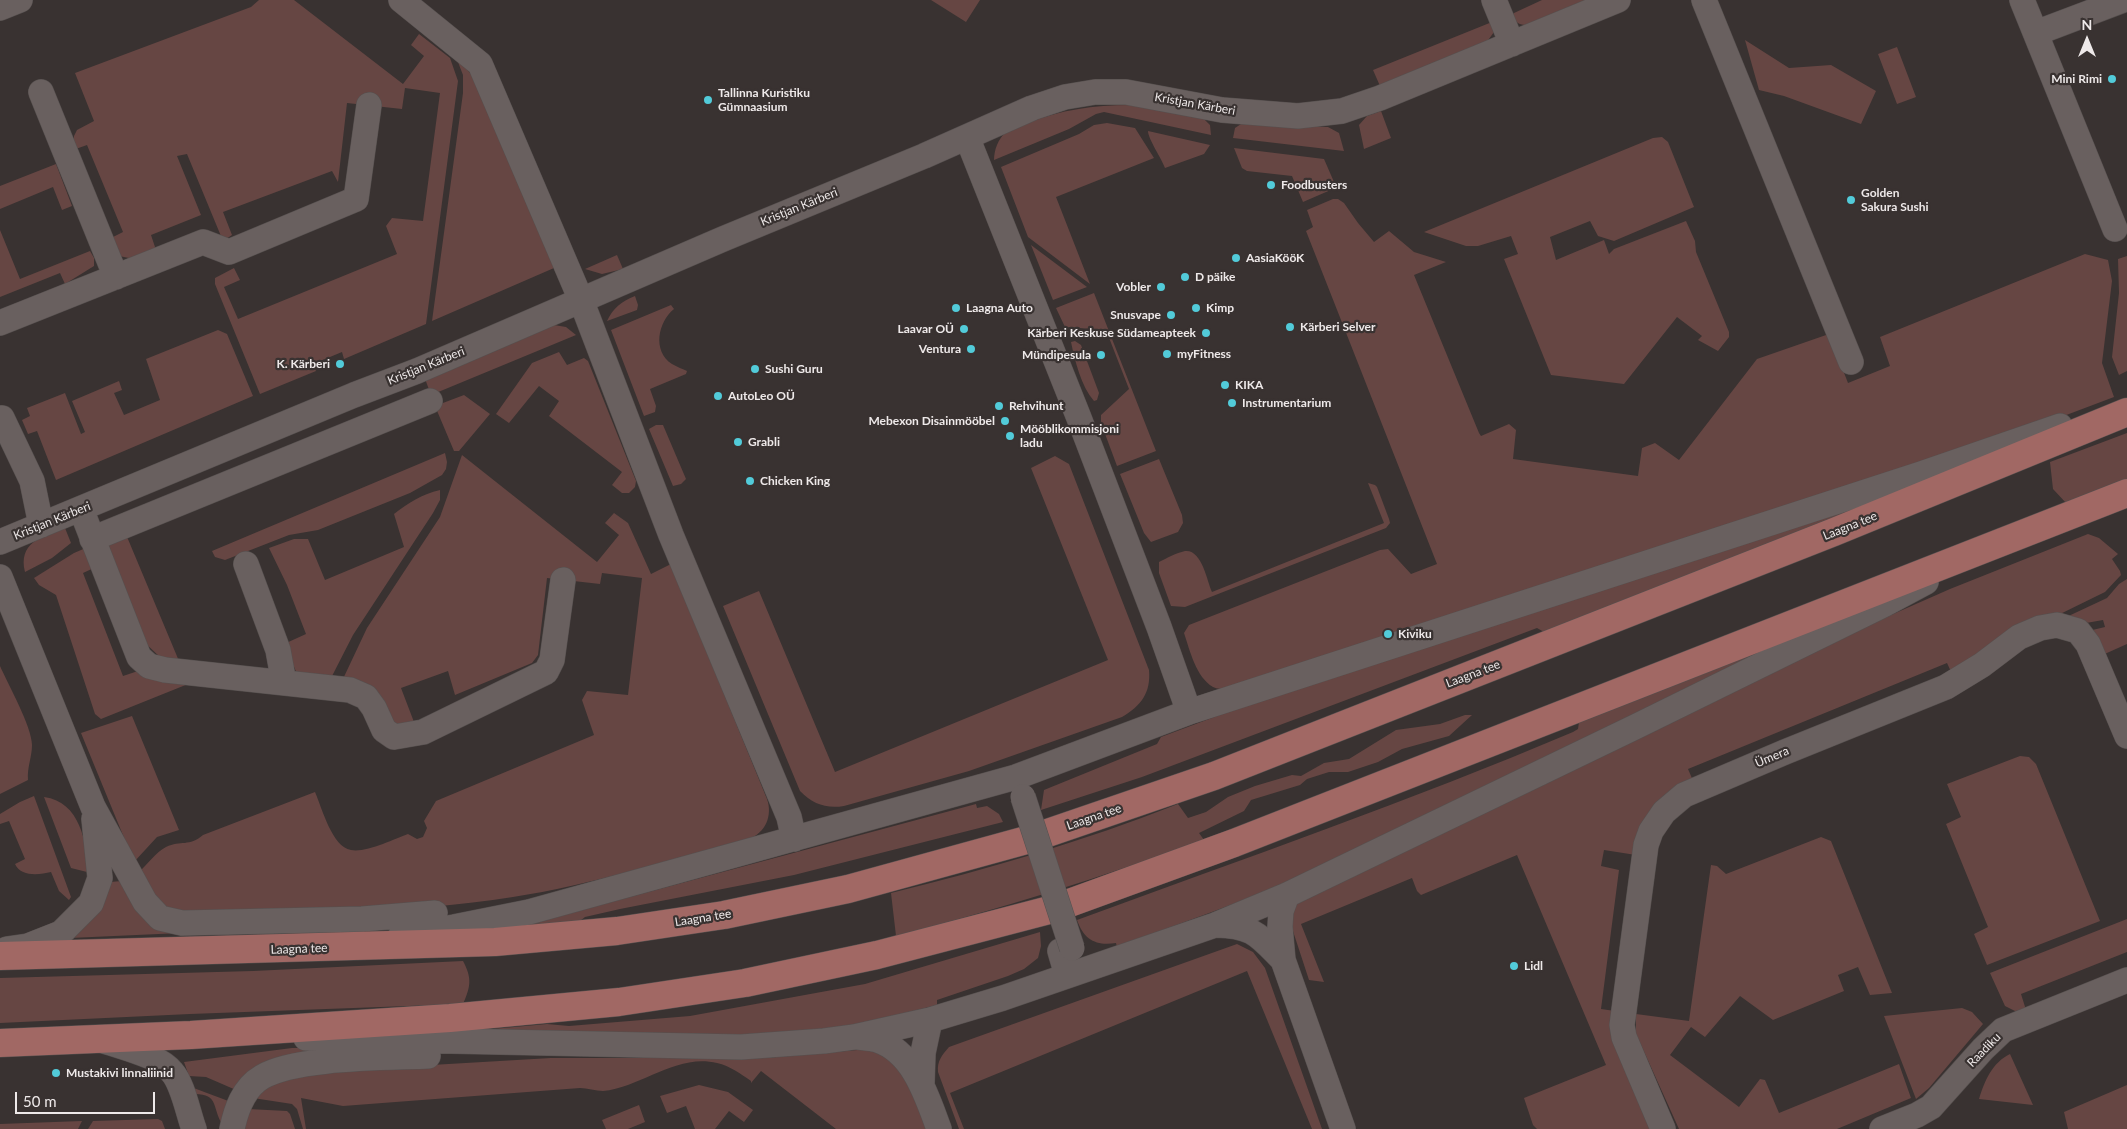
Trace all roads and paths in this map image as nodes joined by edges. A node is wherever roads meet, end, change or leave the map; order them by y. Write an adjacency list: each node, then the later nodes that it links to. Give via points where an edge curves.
1 (20, 0): 8 (street)
2 (401, 0): 16 (street, via 480,64)
3 (1494, 0): 10 (street)
4 (1618, 0): 10 (street, Kristjan Kärberi)
5 (1704, 0): 18 (street)
6 (2022, 0): 9 (street)
7 (2123, 0): 9 (street)
8 (0, 8)
9 (2036, 33): 14 (street)
10 (1512, 44): 13 (street, Kristjan Kärberi, via 1342,111 1298,116 1262,114 1212,109 1126,92 1095,92 1065,97 1032,108)
11 (40, 92): 15 (street)
12 (369, 105): 15 (street, via 356,199 229,252 203,242)
13 (967, 137): 16 (street, Kristjan Kärberi); 32 (street, via 1079,418)
14 (2115, 229)
15 (116, 277): 17 (street)
16 (581, 300): 23 (street, Kristjan Kärberi); 36 (street, via 671,535 789,817)
17 (0, 323)
18 (1851, 362)
19 (430, 402): 25 (street)
20 (2127, 412): 32 (street, via 2084,418); 40 (main road, Laagna tee, via 1834,532 1214,776 1030,839 848,889 724,915 616,931 495,942)
21 (2, 418): 24 (street, via 32,481)
22 (2127, 493): 27 (main road)
23 (81, 510): 24 (street, Kristjan Kärberi); 25 (street)
24 (41, 525): 26 (street, Kristjan Kärberi)
25 (92, 539): 31 (street, via 139,657 149,666)
26 (0, 542)
27 (1994, 546): 38 (street, via 1858,618); 47 (main road, via 1253,836 1053,909 878,956 619,1002 450,1018)
28 (246, 564): 31 (street, via 278,650)
29 (0, 577): 35 (street)
30 (563, 580): 31 (street, via 552,660 546,672 423,732 394,737 384,730 366,697 350,690)
31 (284, 683)
32 (1189, 712): 34 (street)
33 (2127, 736): 57 (street, Ümera, via 2088,644 2078,632 2057,625 2020,637 1946,686 1684,795 1664,812 1646,845 1622,1025 1624,1037)
34 (1013, 789): 36 (street); 44 (street, bridge)
35 (92, 807): 37 (street, via 144,902 160,918 182,923 414,916); 41 (street, via 100,878 91,904 62,933 28,946)
36 (794, 839): 37 (street)
37 (594, 893): 40 (street, via 529,912 454,927)
38 (1287, 895): 39 (street); 43 (street, via 1280,926)
39 (1215, 925): 43 (street, via 1237,925 1256,933); 44 (street)
40 (294, 949): 42 (main road, Laagna tee)
41 (0, 950)
42 (0, 956)
43 (1283, 960): 56 (street)
44 (1073, 973): 46 (street)
45 (2127, 980): 58 (street, Raadiku, via 2003,1030 1931,1107)
46 (930, 1020): 48 (street); 52 (street, via 923,1053)
47 (191, 1036): 49 (main road); 51 (street)
48 (854, 1037): 51 (street, via 742,1047); 52 (street, via 877,1040 899,1053)
49 (99, 1039): 50 (main road); 53 (street, via 159,1060 173,1072)
50 (0, 1043)
51 (588, 1045): 54 (street, via 310,1064 284,1069 261,1077 250,1088 241,1100)
52 (922, 1083): 55 (street)
53 (194, 1129)
54 (232, 1129)
55 (940, 1129)
56 (1343, 1129)
57 (1663, 1129)
58 (1882, 1129)

